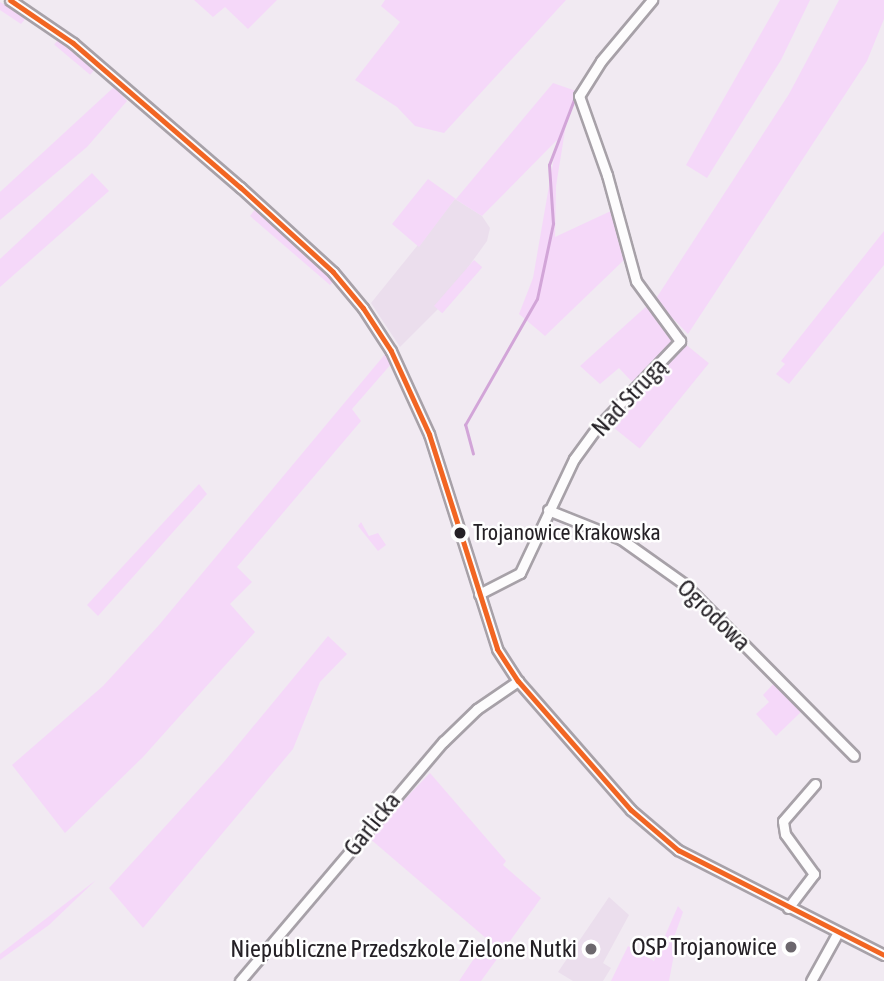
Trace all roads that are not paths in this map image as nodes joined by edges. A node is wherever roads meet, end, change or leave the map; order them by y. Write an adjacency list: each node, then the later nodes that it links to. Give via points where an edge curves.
1 (10, 0): 4 (street, via 32,12 253,198 333,272 363,308 391,351 429,434)
2 (652, 0): 3 (street, Nad Strugą, via 601,61 579,96 636,281 680,341 596,429 570,465)
3 (548, 510): 4 (street, Nad Strugą, via 520,573); 6 (street, Ogrodowa, via 621,539 683,583)
4 (480, 594): 5 (street, via 497,649)
5 (518, 681): 8 (street, via 646,825 678,850); 11 (street, Garlicka, via 477,709 443,742)
6 (854, 756)
7 (815, 784): 8 (street, via 783,821 785,834 814,874)
8 (788, 908): 9 (street)
9 (837, 934): 10 (street); 12 (street)
10 (884, 955)
11 (240, 981)
12 (810, 981)

